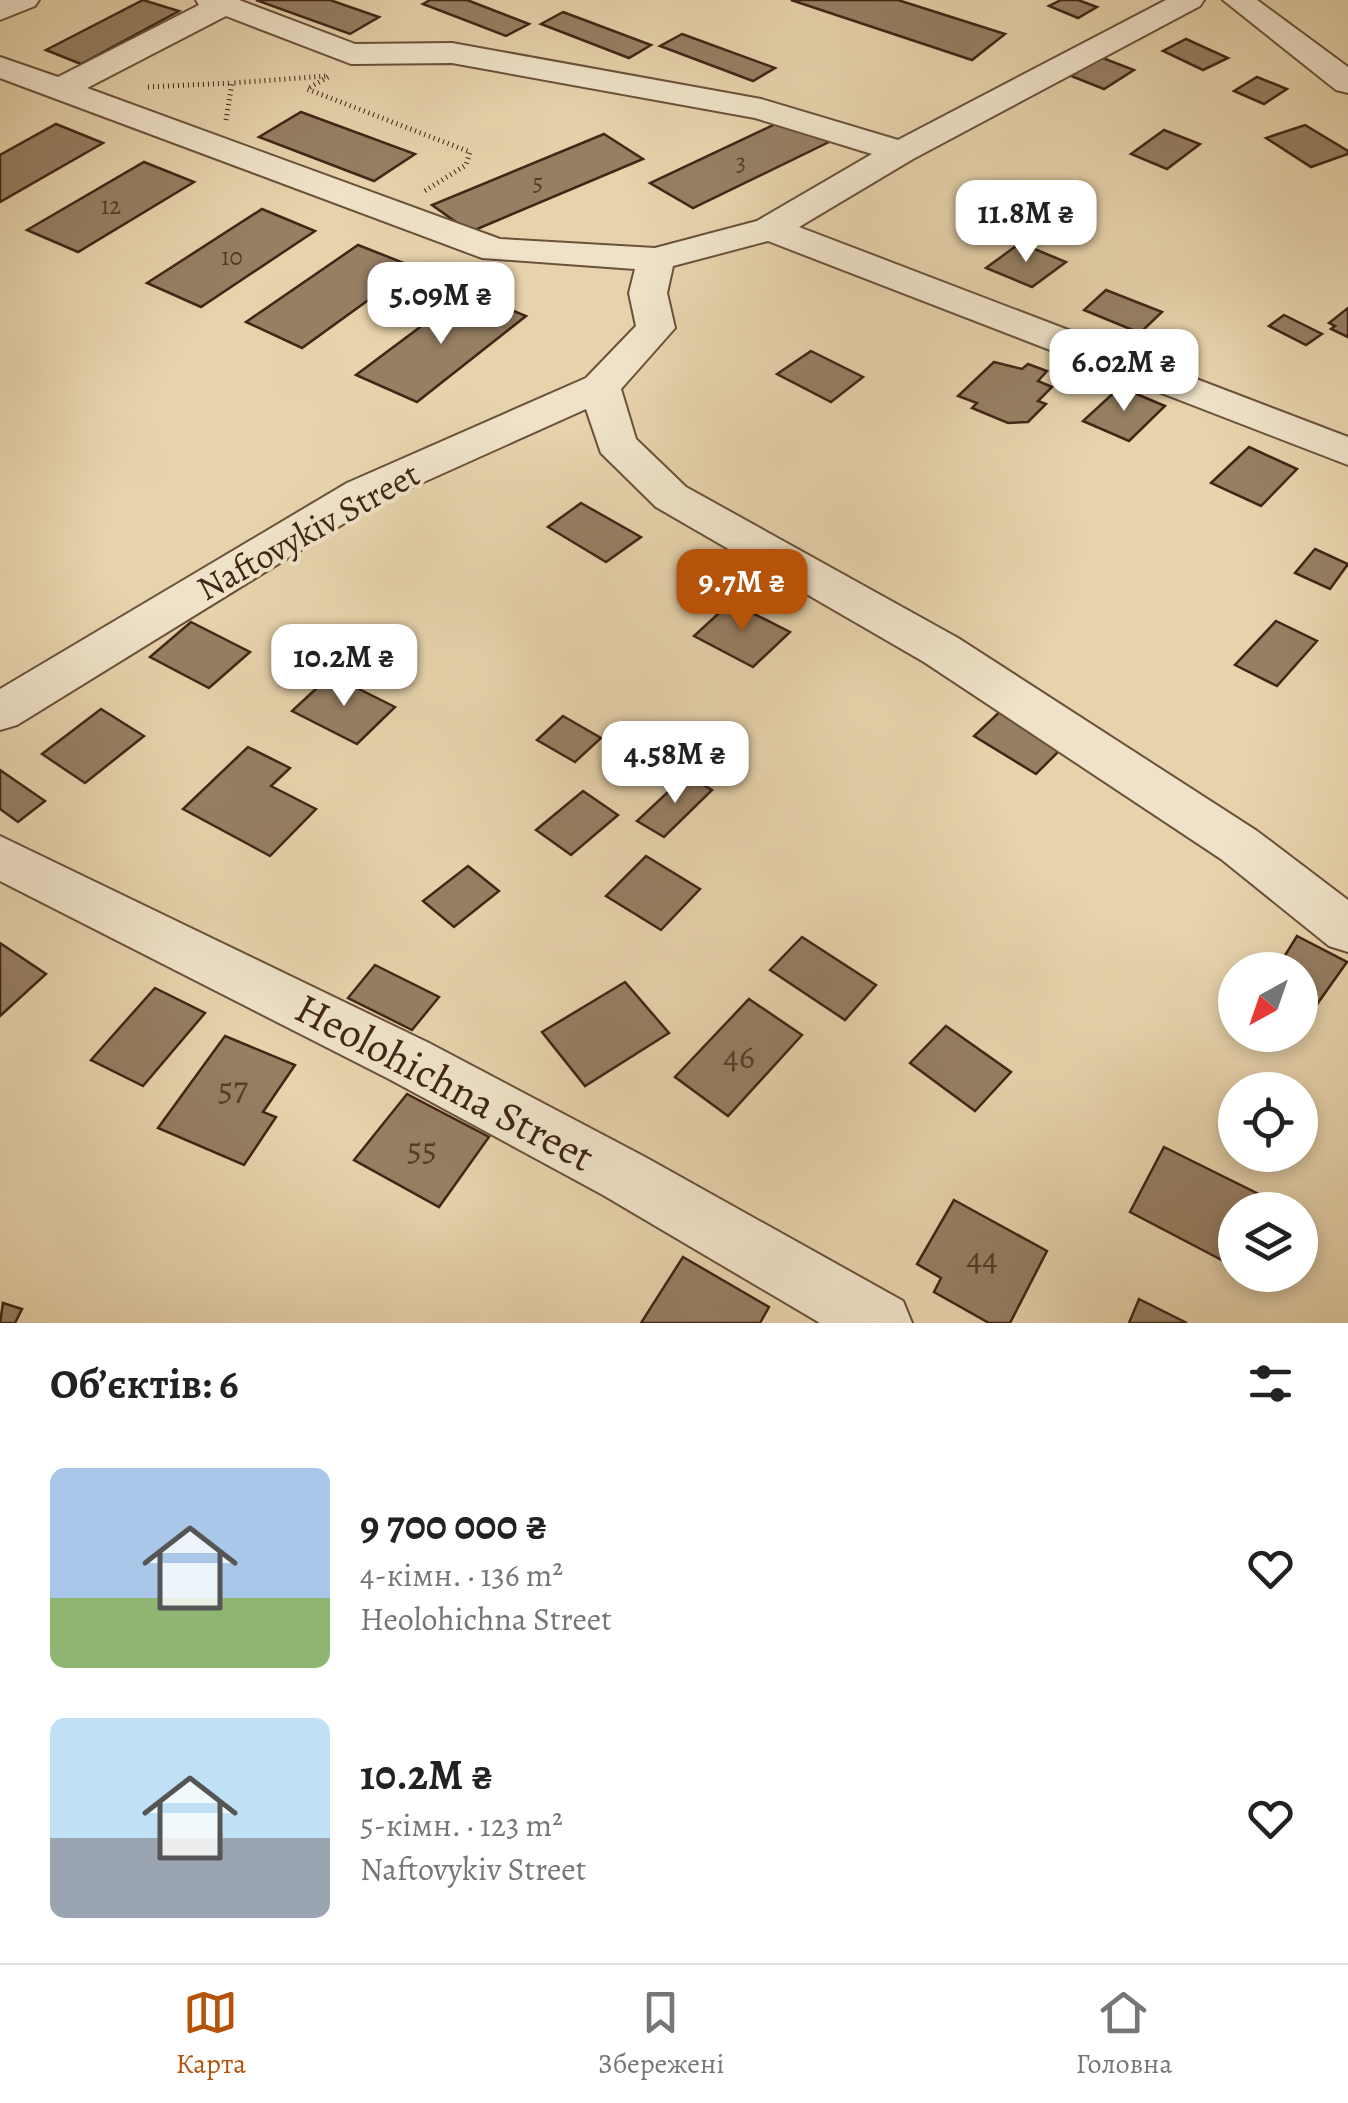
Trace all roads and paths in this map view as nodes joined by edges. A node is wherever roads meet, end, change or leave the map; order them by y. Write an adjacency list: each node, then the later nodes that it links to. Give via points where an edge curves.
1 (24, 0): 5 (street)
2 (1189, 0): 12 (street)
3 (1238, 0): 9 (street)
4 (217, 2): 6 (street); 10 (street)
5 (0, 12)
6 (366, 54): 8 (path); 12 (street, via 452,53 684,95 762,110)
7 (0, 67): 10 (street)
8 (329, 76): 11 (path, via 232,83); 13 (path, via 307,88 470,152 466,165)
9 (1348, 83)
10 (58, 90): 11 (street)
11 (221, 149): 13 (street)
12 (901, 152): 14 (street)
13 (391, 212): 15 (street, via 495,250)
14 (770, 230): 15 (street); 17 (street)
15 (656, 259): 16 (street, Naftovykiv Street, via 648,293 656,328)
16 (600, 387): 18 (street, Naftovykiv Street, via 362,492); 20 (street, via 616,444 670,497 941,650 1239,846)
17 (1345, 446)
18 (0, 712)
19 (0, 858): 21 (street, Heolohichna Street, via 408,1061)
20 (1348, 930)
21 (880, 1323)

